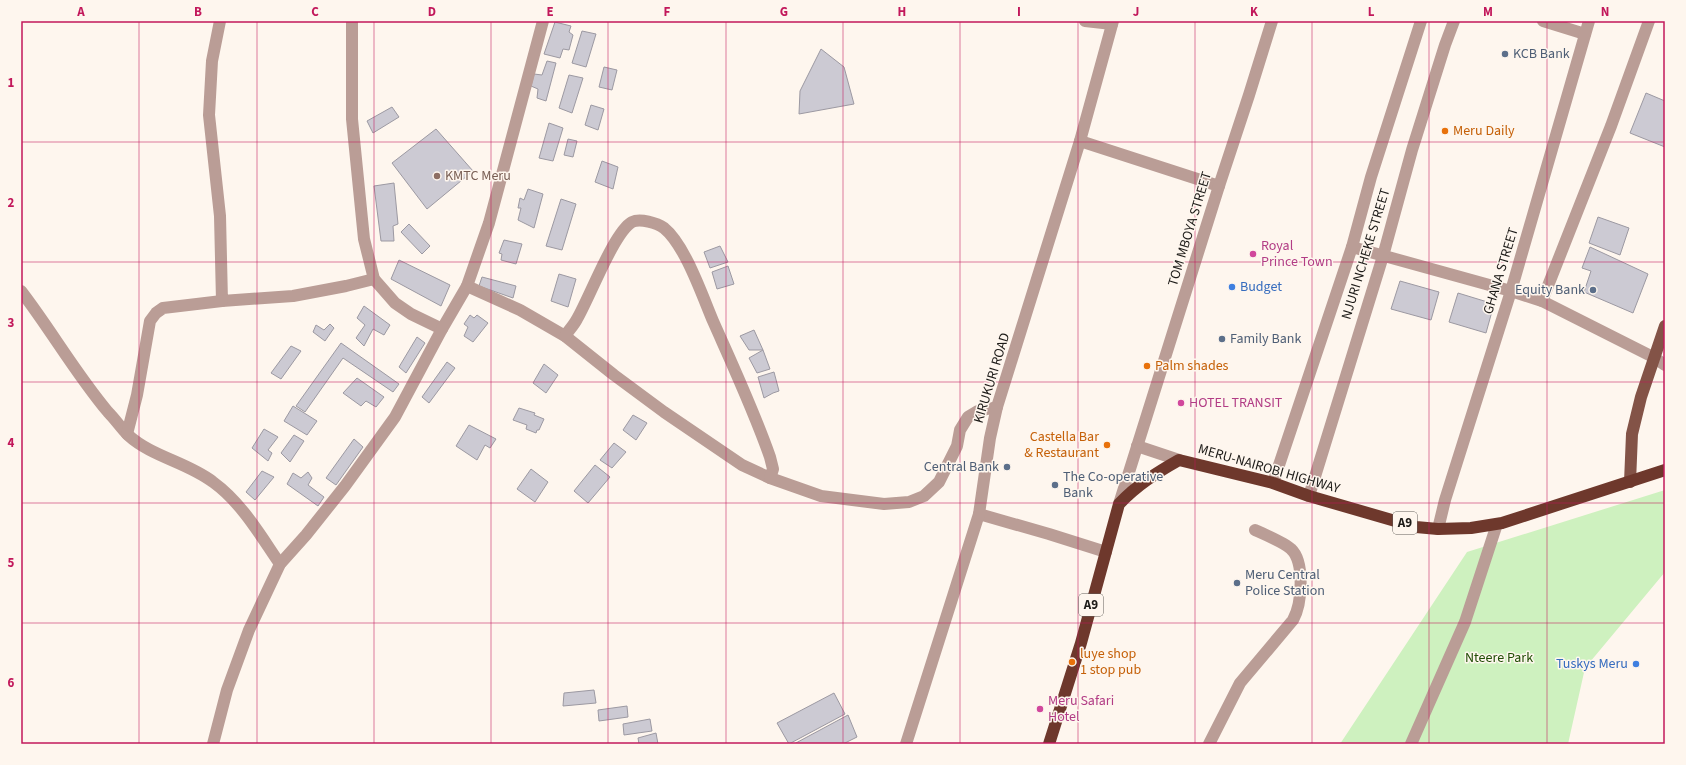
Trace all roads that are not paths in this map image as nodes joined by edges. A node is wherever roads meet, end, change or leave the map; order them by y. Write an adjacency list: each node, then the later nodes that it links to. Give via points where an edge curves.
1 (220, 21): 21 (street, via 212,61 209,115 220,216)
2 (352, 21): 17 (street, via 352,119 364,239)
3 (543, 21): 18 (street, via 489,223)
4 (1085, 21): 11 (street)
5 (1272, 21): 14 (street, TOM MBOYA STREET)
6 (1421, 21): 15 (street, NJURI NCHEKE STREET, via 1371,177)
7 (1454, 21): 16 (street, NJURI NCHEKE STREET, via 1412,150)
8 (1543, 21): 12 (street)
9 (1589, 21): 12 (street, GHANA STREET)
10 (1649, 21): 22 (street)
11 (1112, 22): 13 (street, KIRUKURI ROAD)
12 (1584, 34): 20 (street, GHANA STREET)
13 (1080, 141): 14 (street); 28 (street, KIRUKURI ROAD)
14 (1219, 186): 30 (street, TOM MBOYA STREET)
15 (1352, 247): 16 (street); 35 (street, NJURI NCHEKE STREET)
16 (1383, 256): 20 (street); 36 (street, NJURI NCHEKE STREET)
17 (374, 279): 21 (street, via 293,296); 24 (street, via 395,303)
18 (467, 286): 24 (street); 25 (street, via 520,310)
19 (21, 291): 29 (street, via 94,395)
20 (1511, 291): 22 (street); 40 (street, GHANA STREET)
21 (222, 301): 29 (street, via 163,308 150,320 137,395)
22 (1542, 302): 26 (street)
23 (1665, 326): 26 (main road)
24 (442, 329): 43 (street, via 395,417 345,486)
25 (564, 336): 33 (street, via 688,428 742,465); 33 (street, via 577,320 624,229 632,222 644,221 663,228 682,252 692,271 742,386 770,457 773,469)
26 (1653, 357): 27 (street); 34 (main road, via 1632,434)
27 (1665, 365)
28 (997, 407): 33 (street, via 978,411 968,417 960,430 957,446 939,482 924,496 909,502 884,504 821,496); 38 (street, KIRUKURI ROAD)
29 (127, 434): 43 (street, via 141,445 212,481 236,502)
30 (1137, 446): 31 (street); 37 (street, TOM MBOYA STREET)
31 (1179, 460): 35 (highway, MERU-NAIROBI HIGHWAY / A9); 37 (highway, MERU-NAIROBI HIGHWAY / A9, via 1148,477)
32 (1665, 470): 34 (highway, MERU-NAIROBI HIGHWAY / A9)
33 (770, 478)
34 (1630, 482): 39 (highway, MERU-NAIROBI HIGHWAY / A9)
35 (1273, 483): 36 (highway, MERU-NAIROBI HIGHWAY / A9)
36 (1309, 496): 40 (highway, MERU-NAIROBI HIGHWAY / A9, via 1416,526)
37 (1119, 504): 42 (highway, MERU-NAIROBI HIGHWAY / A9)
38 (979, 514): 42 (street); 45 (street, KIRUKURI ROAD)
39 (1497, 524): 40 (highway, MERU-NAIROBI HIGHWAY / A9); 48 (street, via 1465,622)
40 (1438, 529)
41 (1255, 530): 47 (street, via 1291,548 1297,558 1300,595 1297,613 1240,683)
42 (1106, 552): 46 (highway, MERU-NAIROBI HIGHWAY / A9)
43 (280, 564): 44 (street, via 249,630 227,690)
44 (213, 744)
45 (906, 744)
46 (1049, 744)
47 (1209, 744)
48 (1411, 744)

